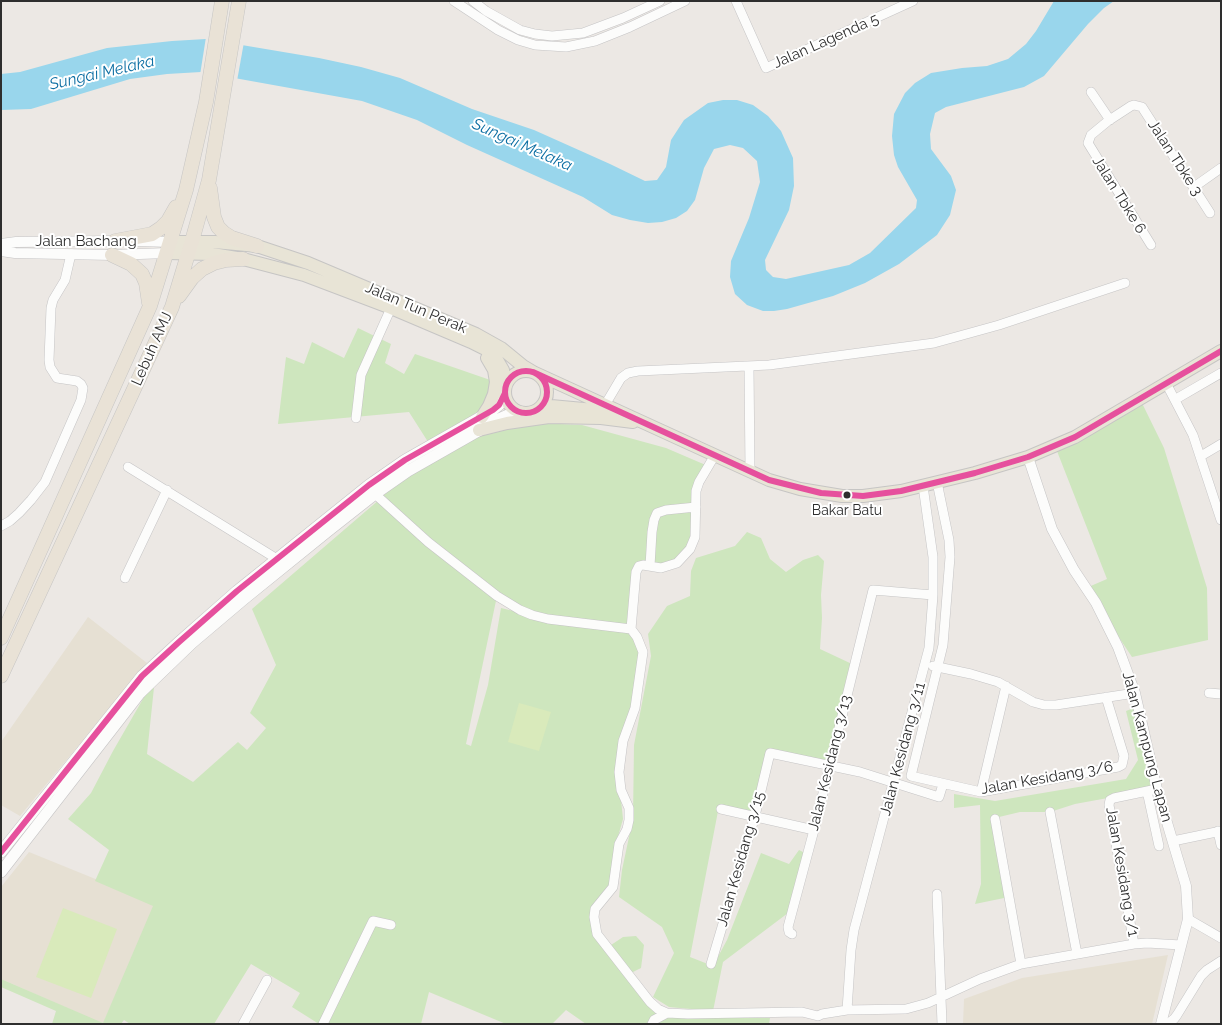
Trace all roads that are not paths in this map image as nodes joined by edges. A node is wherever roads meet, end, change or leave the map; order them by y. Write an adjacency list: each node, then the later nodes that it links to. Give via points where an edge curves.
1 (454, 1): 4 (street, via 518,40 566,47 595,41)
2 (474, 1): 3 (street, via 520,30 552,36 583,32)
3 (660, 1)
4 (686, 1)
5 (736, 1): 6 (street, Jalan Lagenda 5, via 766,68)
6 (913, 1)
7 (221, 6): 14 (highway, Lebuh AMJ, via 206,102)
8 (238, 7): 12 (highway, Lebuh AMJ)
9 (1091, 92): 10 (street)
10 (1110, 120): 13 (street, Jalan Tbke 3, via 1131,106 1142,107); 19 (street, Jalan Tbke 6, via 1091,135 1088,143)
11 (1221, 168): 13 (street)
12 (209, 180): 18 (highway, via 218,227 232,238); 21 (highway, Lebuh AMJ)
13 (1194, 187): 15 (street, Jalan Tbke 3)
14 (186, 190): 16 (highway, via 168,221 160,228 144,236); 20 (highway, Lebuh AMJ)
15 (1210, 213)
16 (115, 241): 17 (street, Jalan Bachang); 20 (street, Jalan Bachang)
17 (1, 244)
18 (257, 246): 21 (main road, Jalan Tun Perak); 33 (main road, Jalan Tun Perak, via 348,279 476,334)
19 (1151, 246)
20 (169, 247): 21 (main road); 24 (street, Jalan Bachang); 27 (highway, Lebuh AMJ)
21 (190, 247): 25 (main road, Jalan Tun Perak); 28 (highway, Lebuh AMJ)
22 (1, 251): 23 (street, Jalan Bachang)
23 (71, 254): 24 (street, Jalan Bachang); 58 (street, via 65,280 51,308 49,360 57,378 81,384 81,400 45,482 10,521)
24 (112, 255): 27 (highway, via 131,264 142,274)
25 (244, 259): 28 (highway, via 226,260 202,269); 29 (main road, Jalan Tun Perak, via 304,275)
26 (1126, 283): 32 (street, via 934,343)
27 (150, 306): 64 (highway, Lebuh AMJ)
28 (172, 307): 67 (highway, Lebuh AMJ)
29 (391, 308): 30 (main road, Jalan Tun Perak); 43 (street, via 361,375)
30 (471, 342): 36 (main road, Jalan Tun Perak, via 496,358 502,370); 42 (main road, via 488,359 496,382 494,394)
31 (1221, 351): 35 (main road, Jalan Tun Perak)
32 (749, 366): 38 (street, via 628,373 621,378); 51 (street)
33 (533, 372): 36 (main road, via 515,374); 38 (main road, Jalan Tun Perak); 39 (main road, via 543,379 547,391)
34 (1221, 373): 37 (street)
35 (1166, 383): 37 (street); 49 (main road, Jalan Tun Perak, via 1076,437)
36 (505, 391): 40 (main road, via 511,407); 42 (main road, via 498,405)
37 (1176, 399): 48 (street)
38 (605, 405): 41 (main road, Jalan Tun Perak)
39 (540, 408): 40 (main road); 41 (main road, Jalan Tun Perak, via 561,406)
40 (521, 412): 45 (main road)
41 (625, 414): 44 (main road, Jalan Tun Perak)
42 (482, 417): 59 (main road, via 405,460)
43 (356, 418)
44 (653, 426): 45 (main road, via 601,418 549,417); 47 (main road, Jalan Tun Perak)
45 (479, 430): 55 (main road)
46 (1221, 444): 48 (street)
47 (715, 455): 51 (main road, Jalan Tun Perak); 56 (street, via 699,482)
48 (1201, 456): 57 (street)
49 (1028, 457): 52 (main road, Jalan Tun Perak); 69 (street, Jalan Kampung Lapan, via 1052,529 1096,603)
50 (128, 467): 54 (street)
51 (750, 471): 53 (main road, Jalan Tun Perak, via 800,489 842,496 884,494)
52 (937, 482): 53 (main road, Jalan Tun Perak); 66 (street, via 950,557 943,644)
53 (923, 486): 62 (street, Jalan Kesidang 3/11, via 932,543)
54 (167, 490): 59 (street); 61 (street)
55 (375, 494): 63 (street, via 428,542 520,610 548,618); 88 (main road, via 244,599 155,678)
56 (696, 507): 60 (street, via 696,537 690,550 677,563 661,568); 60 (street, via 658,513 652,532)
57 (1221, 520)
58 (1, 526)
59 (277, 559): 87 (main road, via 142,676)
60 (650, 566): 63 (street, via 639,566 636,572)
61 (125, 578)
62 (933, 596): 65 (street, Jalan Kesidang 3/11); 73 (street, Jalan Kesidang 3/13, via 874,590)
63 (631, 629): 103 (street, via 643,652 635,708 623,741 619,772 629,820 619,844 613,886 595,910 594,918 597,934 650,1002)
64 (1, 638)
65 (925, 664): 66 (street); 74 (street, Jalan Kesidang 3/11)
66 (936, 666): 68 (street); 75 (street, Jalan Kesidang 3/6, via 911,776)
67 (1, 676)
68 (1006, 686): 72 (street, via 1044,705); 77 (street)
69 (1136, 693): 72 (street); 76 (street, Jalan Kampung Lapan)
70 (1209, 693): 71 (street)
71 (1221, 694)
72 (1106, 697): 77 (street, Jalan Kesidang 3/6, via 1124,756 1122,765)
73 (829, 766): 74 (street); 80 (street, Jalan Kesidang 3/15, via 770,754); 82 (street, Jalan Kesidang 3/13)
74 (893, 783): 75 (street, via 940,797); 102 (street, Jalan Kesidang 3/11, via 854,930)
75 (943, 784): 77 (street, Jalan Kesidang 3/6)
76 (1152, 790): 84 (street, Jalan Kampung Lapan); 86 (street); 94 (street, Jalan Kesidang 3/1, via 1114,798 1109,805)
77 (980, 792)
78 (721, 809): 80 (street)
79 (1050, 812): 96 (street)
80 (754, 816): 82 (street); 98 (street, Jalan Kesidang 3/15)
81 (995, 819): 99 (street)
82 (814, 830): 92 (street, Jalan Kesidang 3/13, via 788,927)
83 (1219, 831): 84 (street); 85 (street)
84 (1173, 841): 90 (street, Jalan Kampung Lapan, via 1186,886)
85 (1221, 845)
86 (1158, 846)
87 (1, 852)
88 (1, 872)
89 (937, 894): 101 (street)
90 (1188, 919): 93 (street); 95 (street, Jalan Kampung Lapan)
91 (391, 925): 106 (street, via 373,921)
92 (792, 934)
93 (1221, 938)
94 (1134, 944): 95 (street); 96 (street)
95 (1180, 945): 109 (street, Jalan Kampung Lapan)
96 (1077, 954): 99 (street)
97 (1221, 961): 110 (street, via 1201,976 1178,1015)
98 (712, 964)
99 (1021, 964): 101 (street)
100 (267, 980): 105 (street)
101 (941, 998): 102 (street, via 906,1009); 108 (street)
102 (847, 1010): 104 (street, via 822,1014)
103 (668, 1013): 104 (street, via 802,1012); 107 (street)
104 (817, 1020)
105 (243, 1024)
106 (323, 1024)
107 (652, 1024)
108 (942, 1024)
109 (1160, 1024)
110 (1167, 1024)

